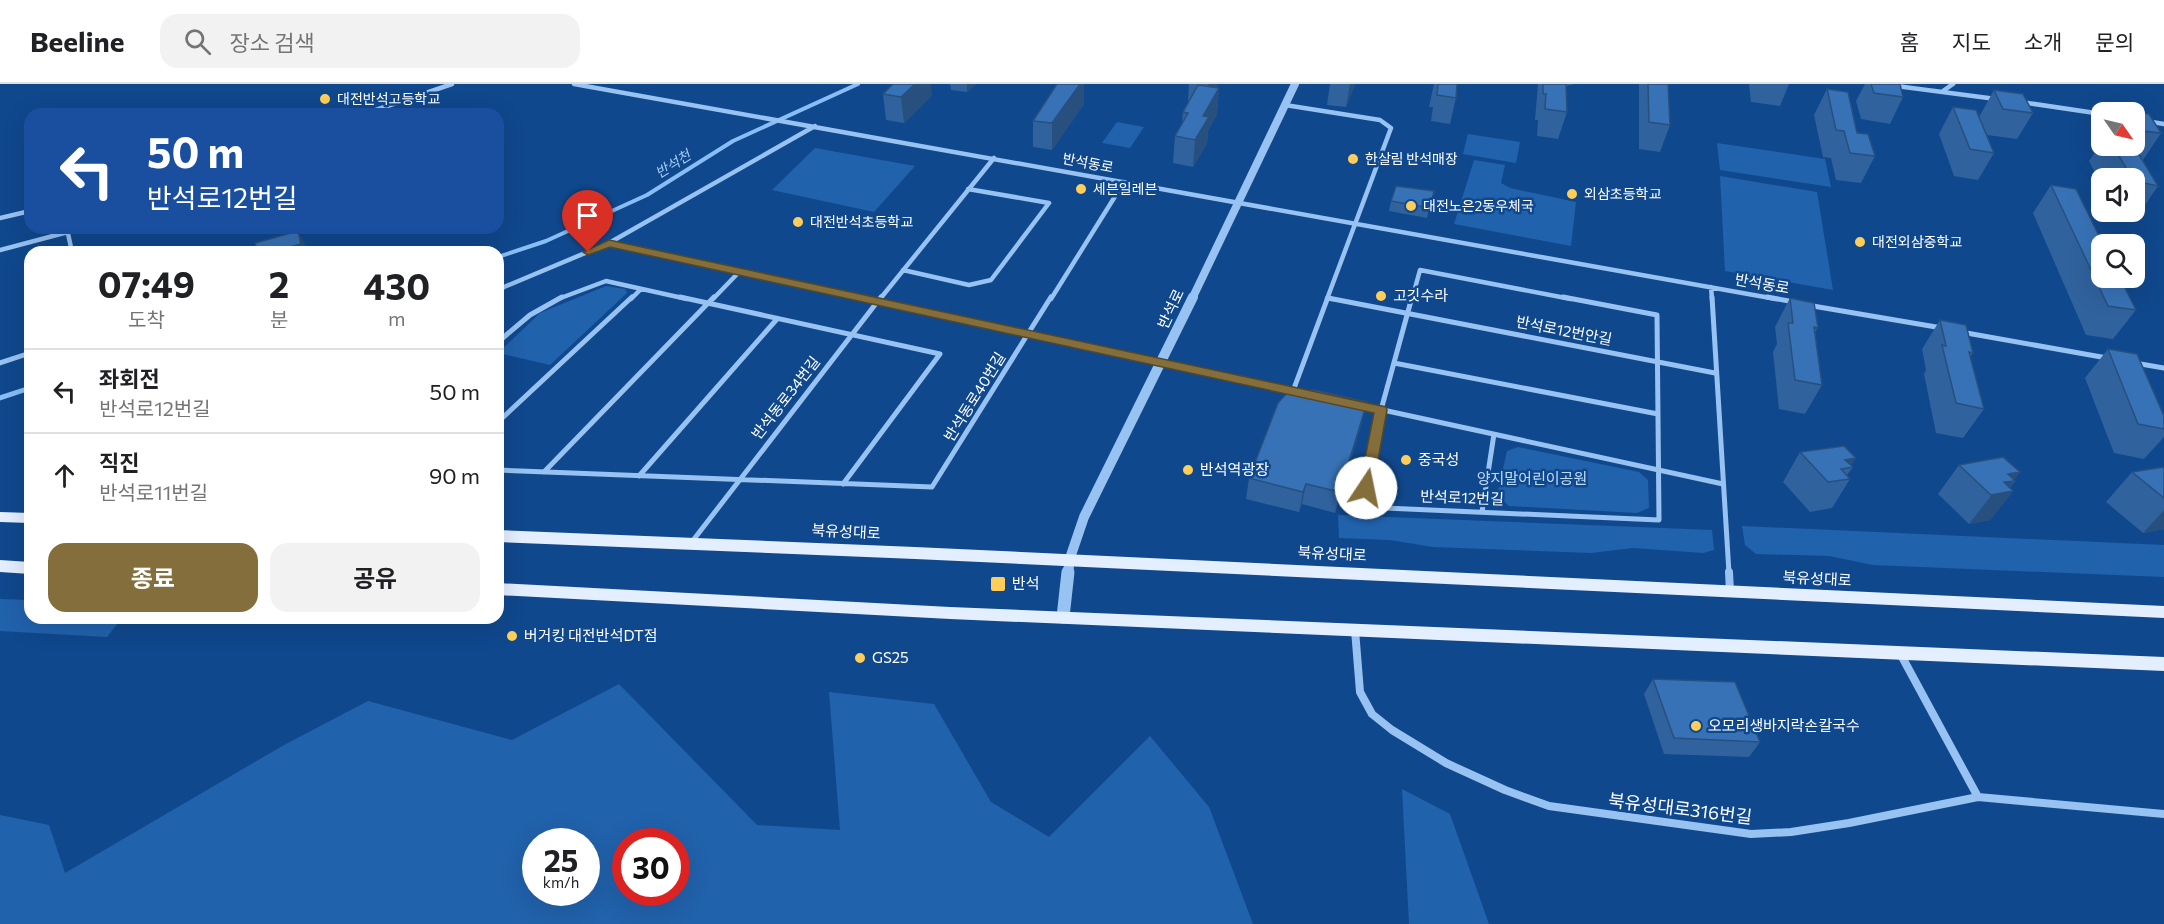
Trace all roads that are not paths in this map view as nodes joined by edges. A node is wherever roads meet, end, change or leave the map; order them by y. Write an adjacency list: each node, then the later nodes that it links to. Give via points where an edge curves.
1 (452, 84): 10 (street)
2 (574, 84): 14 (street, 반석동로)
3 (1295, 84): 9 (street, 반석로)
4 (1881, 84): 6 (street)
5 (1953, 84): 6 (street)
6 (1943, 92): 7 (street)
7 (1999, 99)
8 (2010, 100): 11 (street)
9 (1285, 105): 18 (street, 반석로); 21 (street, via 1389,124 1391,128)
10 (382, 108)
11 (2091, 112)
12 (2145, 121): 13 (street)
13 (2164, 124)
14 (815, 126): 15 (street, 반석동로); 23 (street)
15 (994, 158): 16 (street, 반석동로); 17 (street, 반석동로34번길)
16 (1124, 182): 18 (street, 반석동로); 35 (street, 반석동로40번길)
17 (968, 189): 25 (street, 반석동로34번길); 25 (street, via 1048,203 991,280 969,285)
18 (1238, 202): 21 (street, 반석동로); 40 (street, 반석로)
19 (24, 212): 20 (street)
20 (0, 218)
21 (1356, 223): 28 (street, 반석동로); 30 (street)
22 (54, 234): 24 (street)
23 (609, 243): 26 (street); 27 (street)
24 (0, 250)
25 (903, 270): 31 (street, 반석동로34번길)
26 (740, 271): 31 (street); 32 (street)
27 (504, 287)
28 (1710, 287): 39 (street, 반석동로); 46 (street)
29 (641, 289): 32 (street); 37 (street, via 606,281 552,301); 52 (street)
30 (1328, 298): 33 (street, 반석로12번안길); 47 (street)
31 (879, 301): 35 (street); 36 (street, 반석동로34번길)
32 (706, 303): 34 (street); 56 (street)
33 (1408, 314): 41 (street, 반석로12번안길); 41 (street, via 1420,270 1657,315); 44 (street)
34 (777, 319): 36 (street); 57 (street)
35 (1029, 334): 40 (street); 59 (street, 반석동로40번길, via 932,487)
36 (850, 335): 58 (street, 반석동로34번길); 59 (street, via 940,354)
37 (504, 337)
38 (24, 355): 43 (street)
39 (2110, 358)
40 (1162, 362): 47 (street); 66 (street, 반석로, via 1084,517)
41 (1658, 362): 46 (street, 반석로12번안길); 51 (street)
42 (2132, 362): 45 (street)
43 (0, 363)
44 (1395, 363): 50 (street); 51 (street)
45 (2164, 368)
46 (1715, 373): 60 (street)
47 (1293, 391): 48 (street)
48 (1315, 396)
49 (1348, 403): 50 (street)
50 (1381, 410): 53 (street); 61 (street, 반석로12번길, via 1362,507)
51 (1658, 414): 55 (street)
52 (504, 416)
53 (1494, 435): 55 (street); 61 (street)
54 (504, 470): 56 (street, 반석동로40번길)
55 (1659, 470): 60 (street); 61 (street, 반석로12번길, via 1659,520)
56 (544, 472): 57 (street, 반석동로40번길)
57 (639, 476): 58 (street, 반석동로40번길)
58 (737, 481): 59 (street, 반석동로40번길); 65 (street, 반석동로34번길)
59 (843, 484)
60 (1723, 484): 70 (street)
61 (1482, 512)
62 (0, 517): 63 (main road)
63 (24, 518)
64 (504, 536): 65 (main road, 북유성대로)
65 (691, 543): 66 (main road, 북유성대로)
66 (1070, 558): 70 (main road, 북유성대로); 72 (street, 반석로)
67 (0, 566): 68 (main road)
68 (24, 568)
69 (504, 589): 72 (main road)
70 (1730, 593): 71 (main road, 북유성대로)
71 (2164, 612)
72 (1063, 617): 73 (main road)
73 (1354, 629): 74 (main road); 76 (street, 북유성대로316번길, via 1362,699 1377,720 1479,780 1529,801 1750,834 1849,823)
74 (1900, 652): 75 (main road); 76 (street)
75 (2164, 664)
76 (1978, 797): 77 (street, 북유성대로316번길)
77 (2164, 814)

